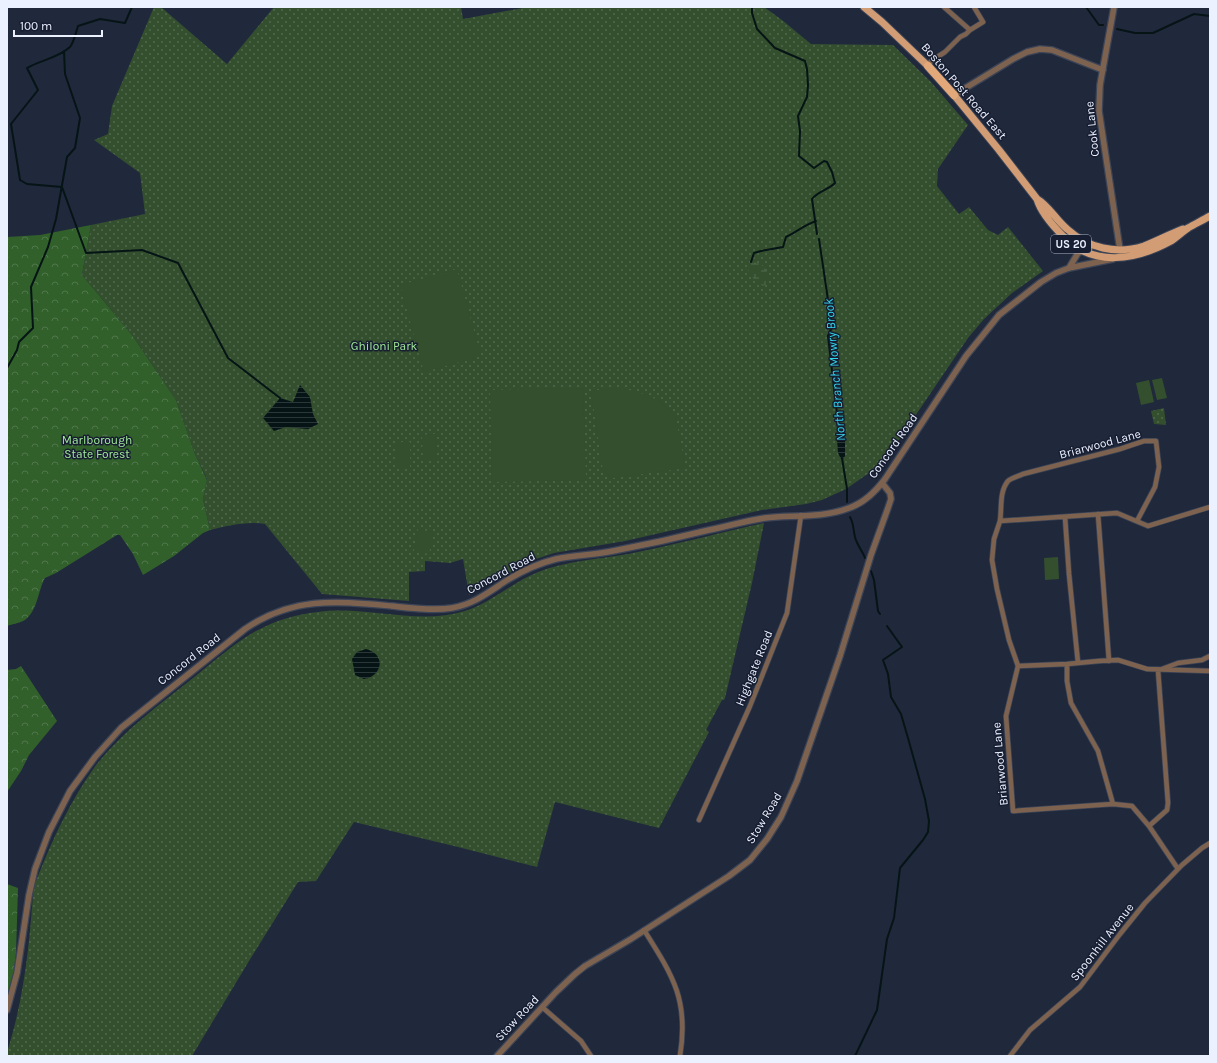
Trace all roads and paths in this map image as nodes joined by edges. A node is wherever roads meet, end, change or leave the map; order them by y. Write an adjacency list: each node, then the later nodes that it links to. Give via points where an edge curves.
1 (864, 7): 6 (main road, Boston Post Road East / US 20)
2 (944, 7): 5 (street)
3 (974, 7): 5 (street, via 983,22)
4 (1114, 7): 7 (street, Cook Lane)
5 (970, 30): 6 (street)
6 (928, 66): 8 (highway, Boston Post Road East / US 20)
7 (1103, 70): 8 (street, via 1052,50 1040,49 1013,59); 12 (street, Cook Lane, via 1100,85 1100,124)
8 (954, 95): 11 (main road, Boston Post Road East / US 20, via 1037,199)
9 (1210, 216): 10 (main road, US 20)
10 (1189, 228): 12 (main road, US 20, via 1144,246); 13 (main road, US 20, via 1173,240)
11 (1086, 248): 12 (main road, Boston Post Road East / US 20); 13 (main road, Boston Post Road East / US 20, via 1105,257); 14 (street, via 1084,262); 15 (street, via 1078,252)
12 (1120, 250)
13 (1126, 257): 14 (street, Concord Road)
14 (1080, 265): 15 (street, Concord Road)
15 (1069, 268): 16 (street, Concord Road, via 1041,282 1009,306 990,326 966,356)
16 (882, 483): 19 (street, Concord Road, via 870,496 850,508 830,513); 35 (street, Stow Road, via 890,493 891,499 802,768 781,817 759,850 740,868)
17 (1210, 507): 21 (street, via 1148,526)
18 (1098, 514): 20 (street); 21 (street, via 1117,513); 24 (street)
19 (801, 515): 31 (street, Highgate Road, via 786,613 747,712); 37 (street, Concord Road, via 752,520 613,551 545,562 521,573 476,601 451,608 424,609 323,602 280,610 256,621 121,728 70,791 49,832 35,869 17,973)
20 (1065, 516): 22 (street); 25 (street)
21 (1137, 521): 22 (street, Briarwood Lane, via 1156,487 1159,467 1156,441 1144,441 1023,474 1009,481 1002,495)
22 (1000, 522): 27 (street, Briarwood Lane, via 994,539 992,560 1009,640)
23 (1210, 656): 28 (street)
24 (1109, 661): 25 (street); 28 (street, via 1118,660)
25 (1078, 663): 26 (street)
26 (1067, 664): 27 (street); 30 (street, via 1071,703 1098,751)
27 (1018, 666): 30 (street, Briarwood Lane, via 1006,716 1013,811)
28 (1158, 670): 29 (street); 32 (street, via 1168,803 1167,810)
29 (1210, 671)
30 (1113, 804): 32 (street, Briarwood Lane, via 1132,806)
31 (699, 820)
32 (1149, 826): 34 (street, Briarwood Lane)
33 (1210, 843): 34 (street, Spoonhill Avenue)
34 (1178, 869): 41 (street, Spoonhill Avenue, via 1132,918 1080,987 1030,1030)
35 (644, 930): 36 (street, Stow Road, via 586,966); 40 (street, via 674,980 680,997 683,1039)
36 (542, 1007): 38 (street, Stow Road); 39 (street, via 581,1041)
37 (7, 1010)
38 (497, 1056)
39 (591, 1056)
40 (680, 1056)
41 (1010, 1056)

